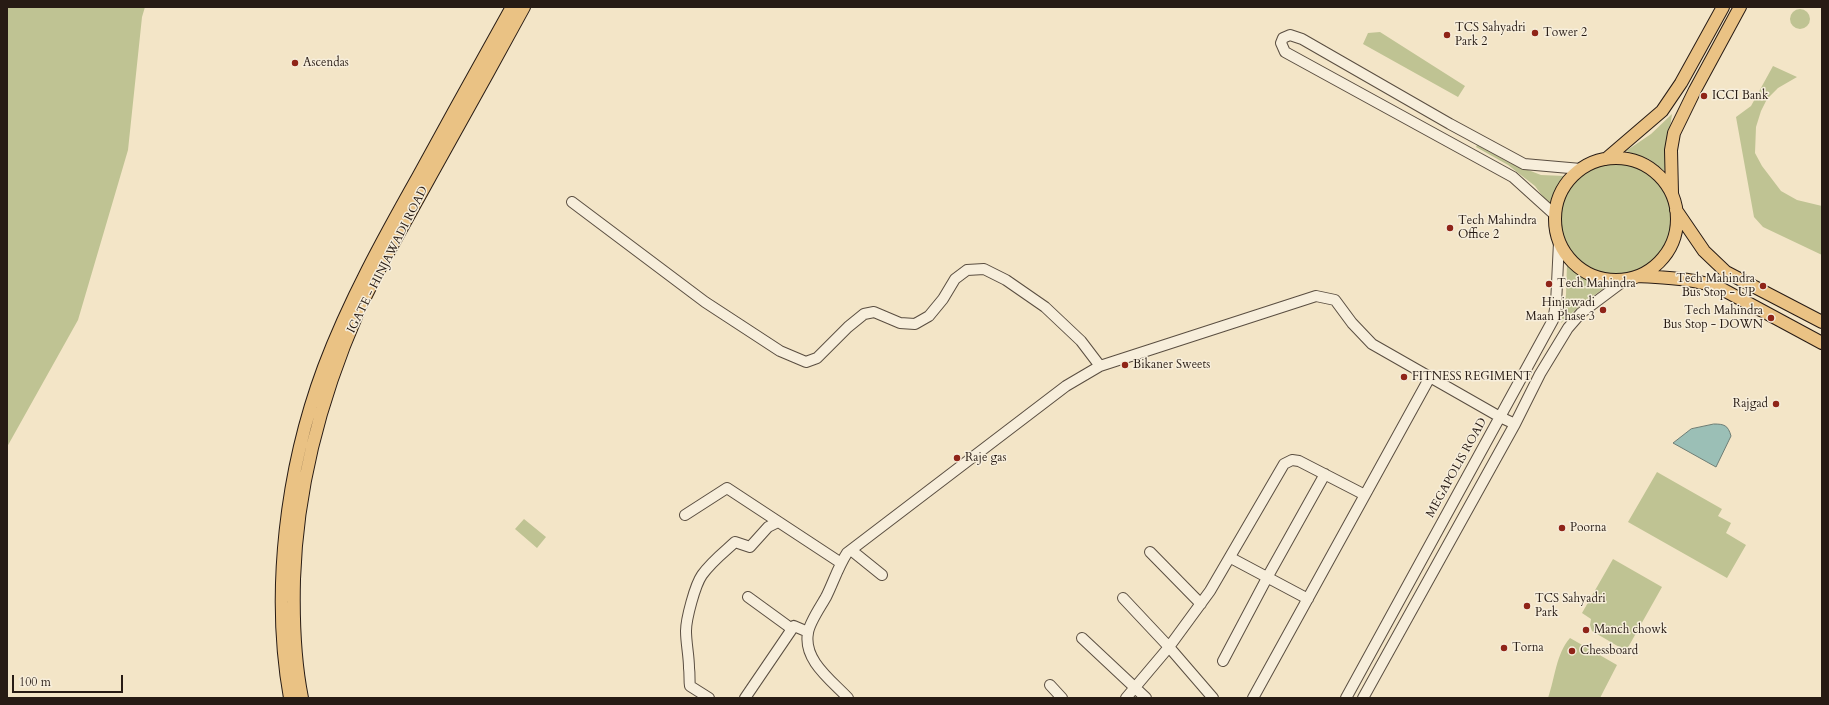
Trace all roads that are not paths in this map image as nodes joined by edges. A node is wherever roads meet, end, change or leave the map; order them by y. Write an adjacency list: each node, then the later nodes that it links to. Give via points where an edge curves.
1 (512, 7): 38 (main road, IGATE - HINJAWADI ROAD, via 387,232 349,306 324,368 302,436 290,503 284,555 282,615)
2 (524, 7): 38 (main road, IGATE - HINJAWADI ROAD, via 393,244 359,311 334,372 313,439 301,504)
3 (1723, 7): 5 (main road, via 1681,83 1662,111)
4 (1740, 7): 7 (main road, via 1674,133 1671,150)
5 (1606, 159): 6 (main road); 7 (main road, via 1633,161 1646,166 1657,174)
6 (1581, 169): 10 (main road, via 1563,189); 10 (street, via 1524,164 1302,39 1290,35 1283,38 1281,44 1285,52 1513,177)
7 (1672, 197): 9 (main road)
8 (572, 202): 16 (street, via 705,302 780,351 806,362 817,358 864,314 874,312 900,324 915,324 929,316 955,279 967,270 984,268 1045,307 1081,341)
9 (1676, 210): 12 (main road, via 1674,237 1668,250 1655,265); 14 (main road, via 1704,251 1726,272)
10 (1555, 215): 11 (main road)
11 (1559, 242): 13 (main road, via 1570,259 1585,272 1598,278); 18 (street, MEGAPOLIS ROAD, via 1553,320)
12 (1638, 276): 13 (main road); 15 (main road, via 1679,278 1720,288)
13 (1625, 280): 19 (street, via 1581,313 1568,328 1540,374)
14 (1822, 322)
15 (1822, 344)
16 (1100, 366): 17 (street, via 1316,296 1335,300 1372,344); 24 (street, via 1066,386)
17 (1430, 377): 18 (street); 21 (street)
18 (1500, 417): 19 (street); 52 (street, MEGAPOLIS ROAD)
19 (1515, 424): 53 (street)
20 (1325, 474): 21 (street); 26 (street, via 1299,460 1284,464); 29 (street)
21 (1365, 495): 32 (street)
22 (685, 515): 23 (street, via 727,488)
23 (778, 522): 27 (street); 44 (street, via 768,527 750,547 735,542 702,575 694,593 686,622 690,670 688,678 690,686)
24 (851, 550): 27 (street); 28 (street)
25 (1150, 552): 33 (street)
26 (1231, 558): 29 (street); 33 (street)
27 (841, 563): 35 (street)
28 (882, 575)
29 (1268, 576): 32 (street); 39 (street)
30 (748, 597): 34 (street)
31 (1123, 598): 37 (street)
32 (1308, 599): 51 (street)
33 (1201, 604): 37 (street)
34 (792, 629): 35 (street, via 794,626); 45 (street)
35 (808, 632): 46 (street, via 809,650 813,661)
36 (1082, 638): 41 (street)
37 (1169, 647): 41 (street); 50 (street)
38 (289, 651): 42 (main road, IGATE - HINJAWADI ROAD); 43 (main road, IGATE - HINJAWADI ROAD)
39 (1223, 661)
40 (1050, 685): 47 (street)
41 (1135, 688): 48 (street); 49 (street)
42 (290, 698)
43 (302, 698)
44 (709, 698)
45 (745, 698)
46 (848, 698)
47 (1062, 698)
48 (1126, 698)
49 (1146, 698)
50 (1213, 698)
51 (1253, 698)
52 (1346, 698)
53 (1363, 698)

